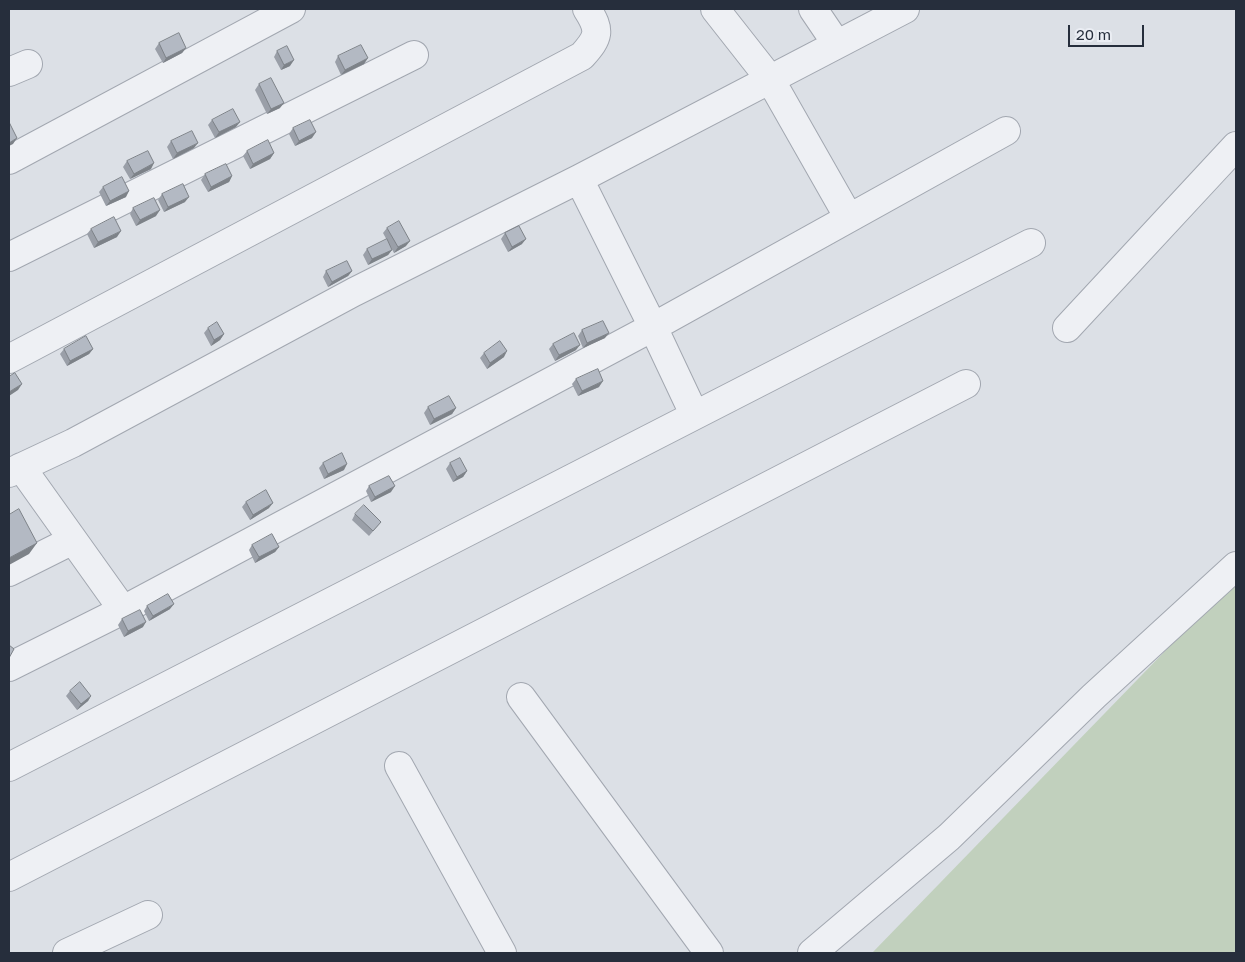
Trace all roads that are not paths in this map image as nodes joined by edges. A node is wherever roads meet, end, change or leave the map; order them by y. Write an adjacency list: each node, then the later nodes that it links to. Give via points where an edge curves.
1 (291, 9): 11 (street)
2 (587, 9): 18 (street, via 596,24 595,41 582,56)
3 (716, 9): 8 (street)
4 (813, 9): 6 (street)
5 (905, 9): 6 (street)
6 (836, 43): 8 (street)
7 (414, 55): 15 (street)
8 (770, 79): 12 (street); 13 (street)
9 (1006, 131): 13 (street)
10 (1236, 146): 17 (street)
11 (9, 160)
12 (579, 179): 16 (street); 21 (street, via 354,292 73,443)
13 (849, 218): 16 (street)
14 (1031, 243): 20 (street)
15 (9, 258)
16 (653, 327): 20 (street); 25 (street)
17 (1067, 328)
18 (9, 359)
19 (966, 384): 30 (street)
20 (694, 414): 29 (street)
21 (15, 470): 22 (street)
22 (73, 540): 24 (street); 25 (street)
23 (1236, 566): 35 (street, via 1094,696 949,837)
24 (9, 572)
25 (122, 610): 26 (street)
26 (9, 667)
27 (521, 698): 34 (street)
28 (399, 766): 33 (street)
29 (9, 767)
30 (9, 877)
31 (148, 915): 32 (street)
32 (67, 953)
33 (502, 953)
34 (709, 953)
35 (812, 953)

